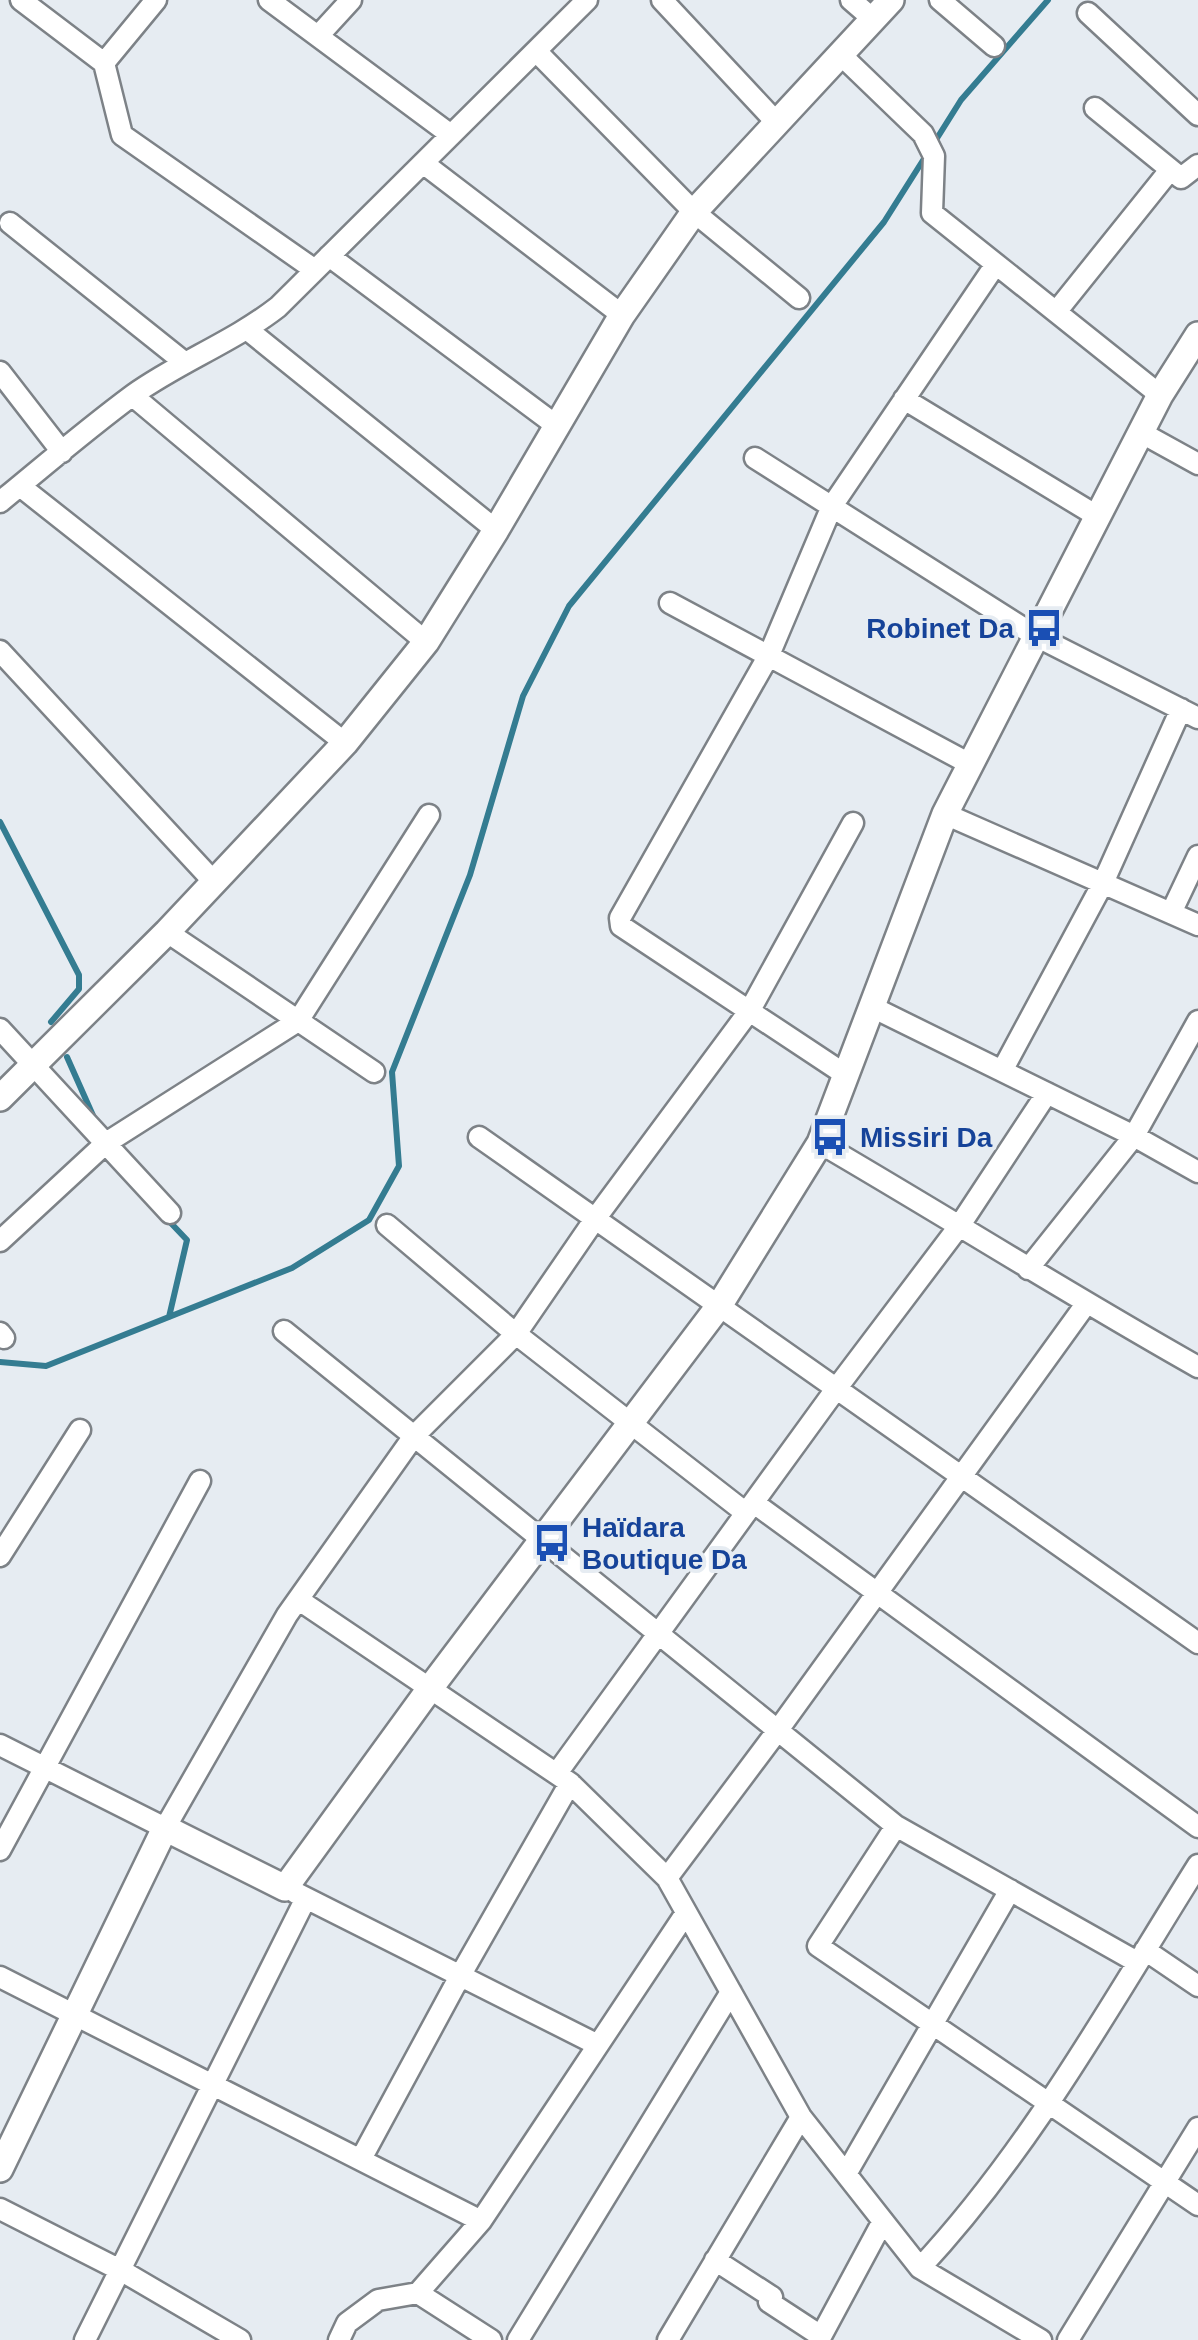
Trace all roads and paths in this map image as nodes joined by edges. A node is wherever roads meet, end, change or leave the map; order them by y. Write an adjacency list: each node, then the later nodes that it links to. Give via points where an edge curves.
1 (22, 0): 15 (street)
2 (156, 0): 15 (street)
3 (269, 0): 11 (street)
4 (351, 0): 11 (street)
5 (588, 0): 13 (street)
6 (662, 0): 18 (street)
7 (851, 0): 9 (street)
8 (940, 0): 12 (street)
9 (882, 10): 14 (street)
10 (1088, 14): 17 (street)
11 (318, 36): 19 (street)
12 (994, 46)
13 (536, 51): 19 (street); 23 (street)
14 (840, 54): 18 (street); 26 (street, via 922,134 934,156 932,213)
15 (104, 63): 25 (street, via 122,134)
16 (1095, 108): 22 (street)
17 (1198, 115)
18 (777, 123): 23 (street)
19 (452, 135): 20 (street)
20 (423, 162): 25 (street); 29 (street)
21 (1198, 166): 22 (street, via 1185,178)
22 (1170, 170): 28 (street)
23 (694, 212): 27 (street); 29 (street)
24 (10, 223): 32 (street)
25 (322, 263): 30 (street); 37 (street)
26 (996, 264): 28 (street); 36 (street)
27 (799, 298)
28 (1056, 312): 34 (street)
29 (622, 315): 37 (street)
30 (248, 330): 32 (street); 46 (street)
31 (1198, 335): 34 (street)
32 (184, 362): 35 (street)
33 (0, 372): 39 (street)
34 (1160, 395): 38 (street)
35 (133, 396): 39 (street); 49 (street)
36 (904, 399): 44 (street); 45 (street)
37 (557, 426): 46 (street)
38 (1140, 432): 41 (street); 45 (street)
39 (62, 452): 42 (street)
40 (755, 458): 44 (street)
41 (1198, 464)
42 (20, 486): 43 (street); 53 (street)
43 (0, 502)
44 (832, 506): 48 (street); 51 (street)
45 (1096, 516): 48 (street)
46 (496, 530): 49 (street)
47 (670, 602): 51 (street)
48 (1034, 636): 52 (street); 54 (street)
49 (426, 642): 53 (street)
50 (0, 651): 59 (street)
51 (769, 656): 54 (street); 65 (street, via 620,922)
52 (1190, 714): 60 (street)
53 (346, 743): 59 (street)
54 (970, 764): 55 (street)
55 (946, 814): 60 (street); 64 (street)
56 (428, 815): 66 (street)
57 (853, 822): 65 (street)
58 (1198, 856): 61 (street)
59 (214, 882): 63 (street)
60 (1103, 883): 61 (street); 70 (street)
61 (1172, 914): 62 (street)
62 (1198, 925)
63 (167, 932): 66 (street); 69 (street)
64 (872, 1007): 70 (street); 72 (street)
65 (750, 1010): 72 (street); 81 (street)
66 (298, 1021): 71 (street); 78 (street)
67 (1198, 1021): 75 (street)
68 (0, 1029): 69 (street)
69 (34, 1066): 74 (street); 78 (street)
70 (1002, 1071): 73 (street)
71 (374, 1072)
72 (846, 1075): 77 (street)
73 (1046, 1093): 75 (street); 83 (street)
74 (0, 1098)
75 (1134, 1136): 79 (street); 85 (street)
76 (480, 1137): 81 (street)
77 (820, 1143): 83 (street); 87 (street)
78 (106, 1144): 80 (street); 84 (street)
79 (1197, 1169)
80 (170, 1213)
81 (596, 1219): 87 (street); 89 (street)
82 (386, 1225): 89 (street)
83 (960, 1225): 85 (street); 91 (street)
84 (0, 1241)
85 (1028, 1270): 86 (street)
86 (1086, 1304): 90 (street); 95 (street)
87 (720, 1306): 91 (street); 92 (street)
88 (284, 1330): 94 (street)
89 (516, 1334): 92 (street); 94 (street)
90 (1198, 1367)
91 (836, 1388): 95 (street); 97 (street)
92 (630, 1423): 97 (street); 98 (street)
93 (80, 1430): 99 (street)
94 (414, 1436): 98 (street); 101 (street)
95 (962, 1477): 100 (street); 103 (street)
96 (200, 1480): 107 (street)
97 (750, 1508): 100 (street); 102 (street)
98 (542, 1540): 102 (street); 104 (street)
99 (0, 1556)
100 (877, 1593): 105 (street); 110 (street)
101 (299, 1600): 104 (street); 111 (street)
102 (658, 1634): 105 (street); 108 (street)
103 (1198, 1643)
104 (431, 1686): 108 (street); 116 (street)
105 (778, 1730): 109 (street); 114 (street)
106 (0, 1745): 107 (street)
107 (44, 1767): 111 (street); 112 (street)
108 (563, 1778): 114 (street); 119 (street)
109 (896, 1826): 115 (street); 124 (street, via 818,1946)
110 (1198, 1827)
111 (166, 1828): 116 (street); 123 (street)
112 (0, 1850)
113 (1198, 1864): 118 (street)
114 (667, 1878): 117 (street)
115 (1010, 1890): 118 (street); 124 (street)
116 (295, 1893): 119 (street); 126 (street)
117 (686, 1912): 122 (street); 125 (street)
118 (1141, 1956): 121 (street); 127 (street)
119 (460, 1976): 125 (street); 130 (street)
120 (0, 1978): 123 (street)
121 (1198, 1986)
122 (731, 1992): 128 (street); 147 (street)
123 (74, 2015): 126 (street); 131 (street)
124 (932, 2024): 127 (street); 132 (street)
125 (598, 2045): 136 (street)
126 (212, 2088): 130 (street); 140 (street)
127 (1047, 2102): 133 (street); 139 (street, via 960,2226)
128 (801, 2116): 132 (street); 138 (street)
129 (1198, 2128): 133 (street)
130 (361, 2160): 136 (street)
131 (0, 2170)
132 (846, 2174): 137 (street)
133 (1164, 2183): 134 (street); 150 (street)
134 (1198, 2205)
135 (0, 2210): 140 (street)
136 (481, 2221): 141 (street)
137 (883, 2221): 139 (street); 142 (street)
138 (715, 2260): 142 (street); 148 (street)
139 (920, 2268): 149 (street)
140 (122, 2271): 143 (street); 144 (street)
141 (418, 2293): 145 (street, via 378,2300 347,2323); 146 (street)
142 (820, 2338)
143 (85, 2340)
144 (240, 2340)
145 (340, 2340)
146 (491, 2340)
147 (518, 2340)
148 (668, 2340)
149 (1040, 2340)
150 (1068, 2340)

